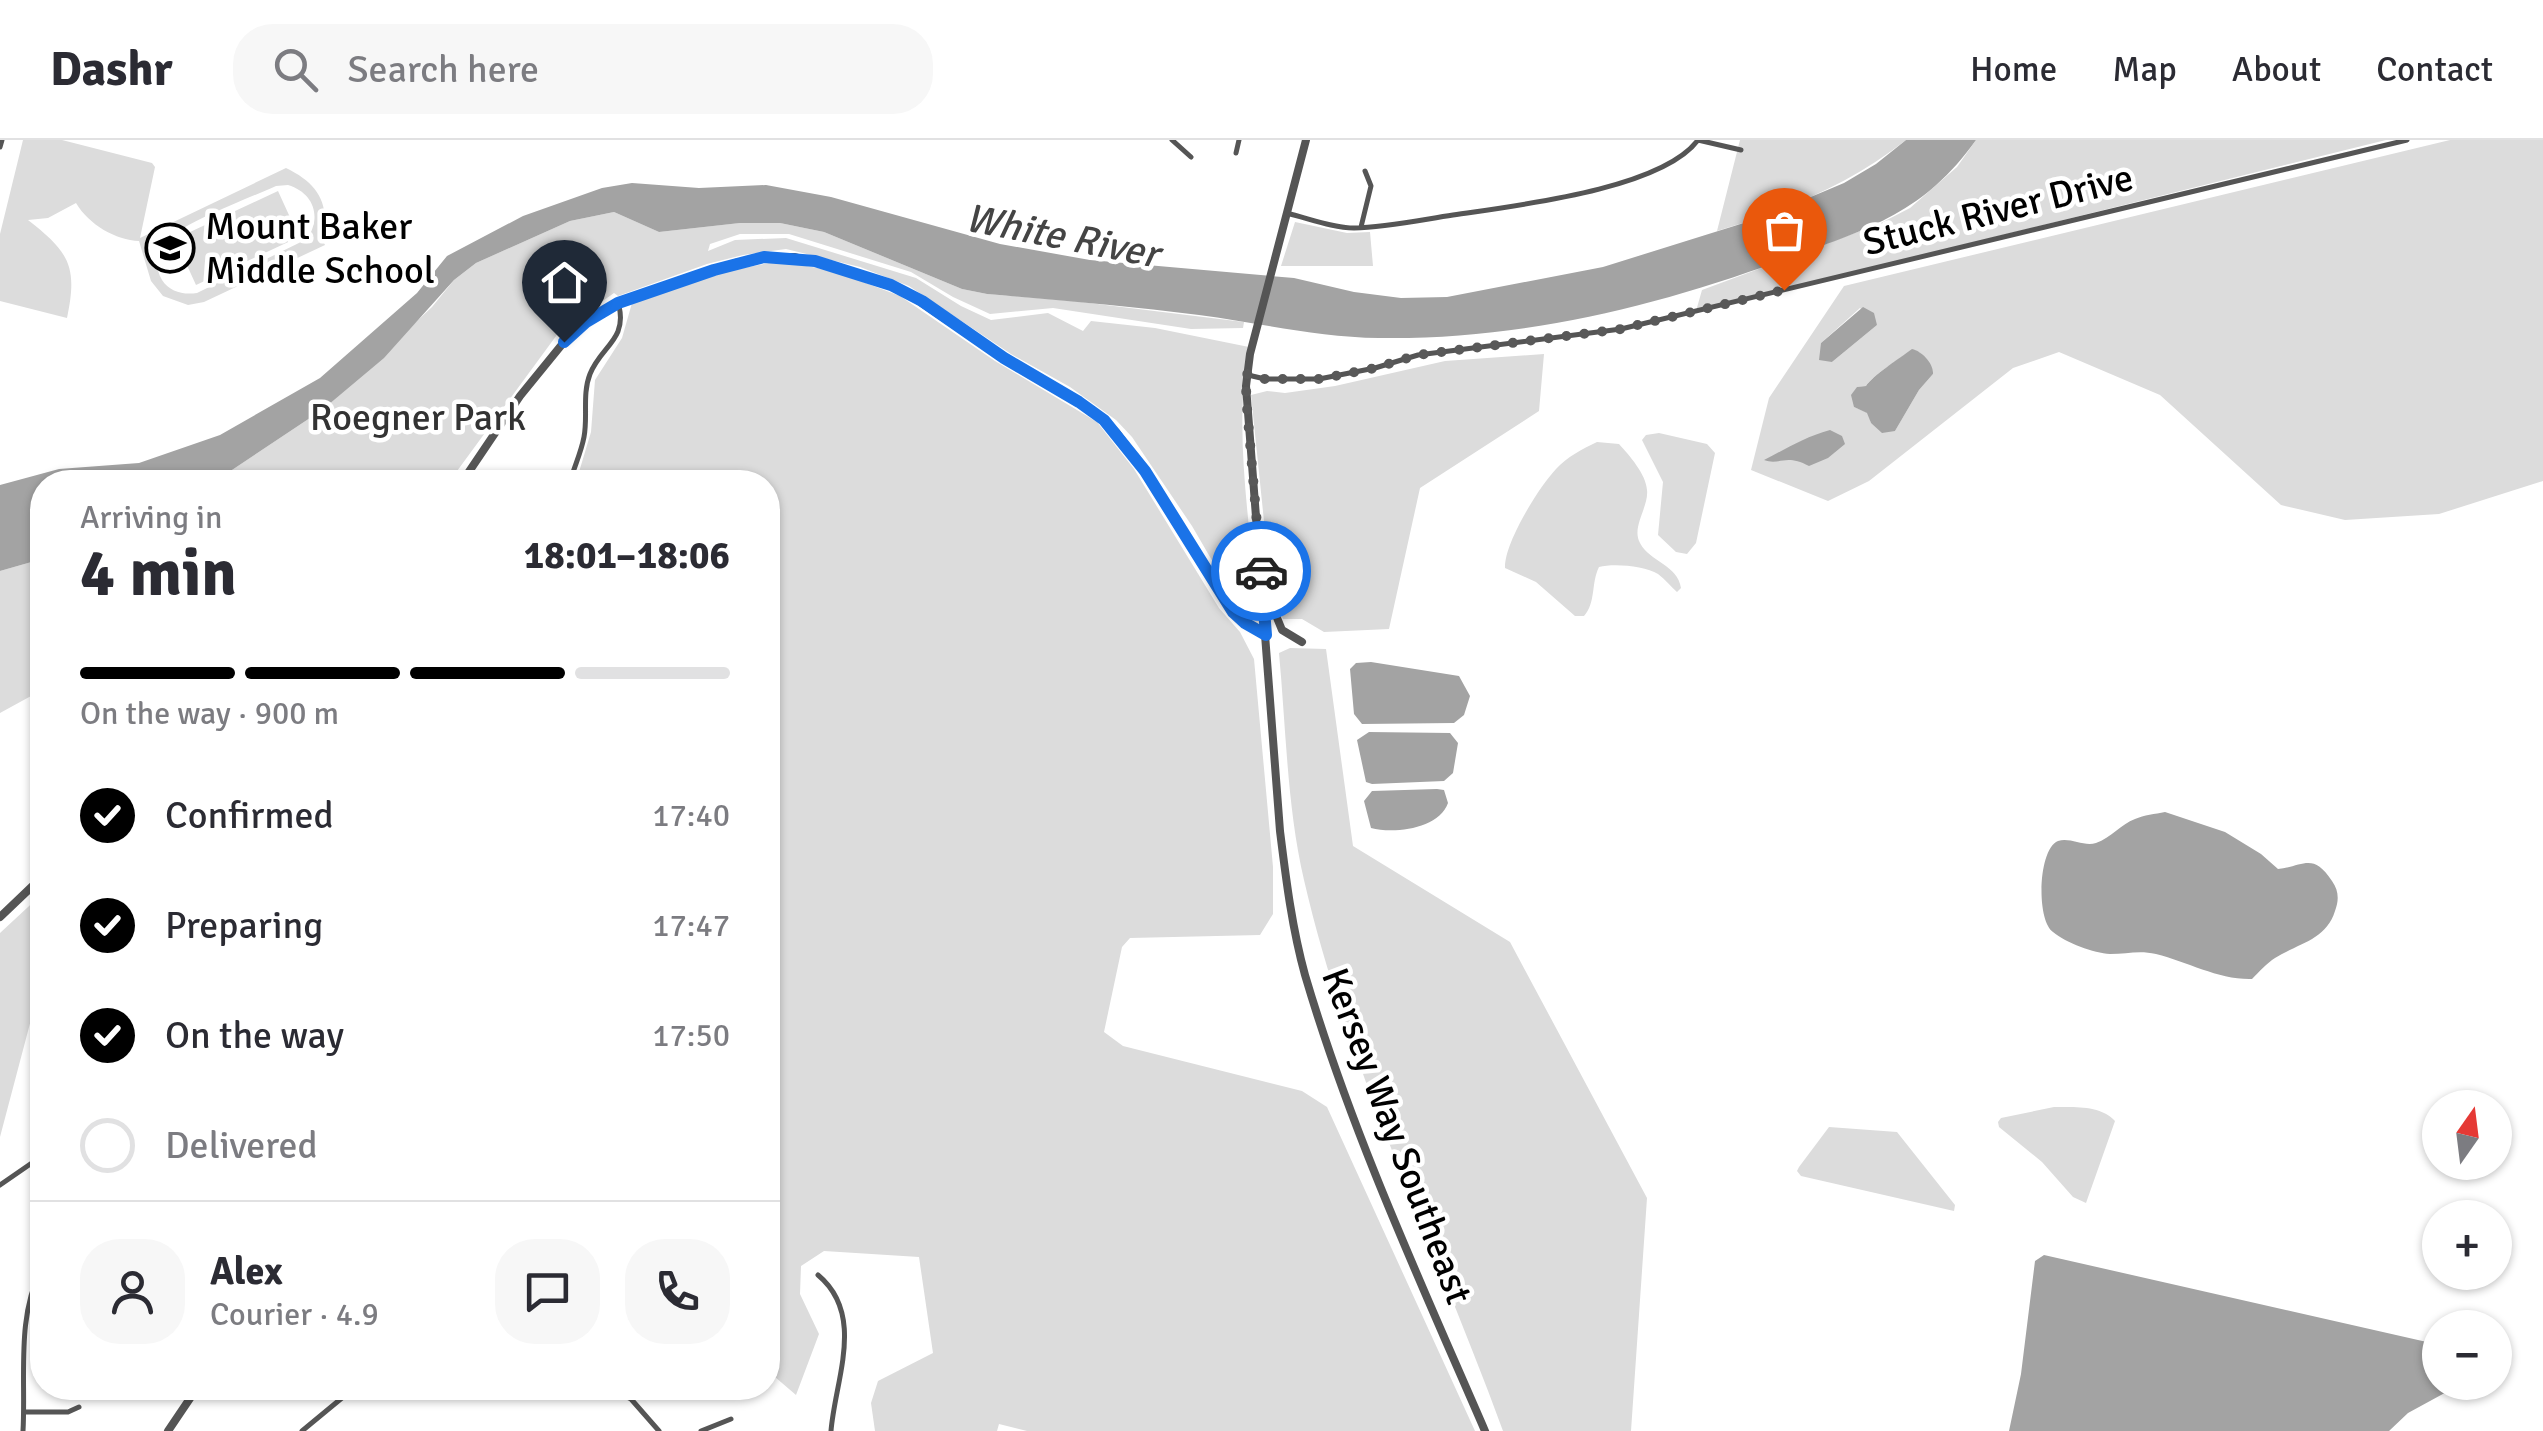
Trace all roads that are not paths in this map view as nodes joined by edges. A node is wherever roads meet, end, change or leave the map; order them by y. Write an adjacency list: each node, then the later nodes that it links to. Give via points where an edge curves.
1 (2, 140): 7 (street)
2 (1172, 140): 10 (street)
3 (1239, 140): 9 (street)
4 (1306, 140): 12 (street, Kersey Way Southeast)
5 (1698, 140): 8 (street); 13 (street, via 1672,160 1586,193)
6 (2407, 140): 15 (street, Stuck River Drive, via 1621,329 1418,355 1320,379)
7 (0, 148)
8 (1740, 150)
9 (1236, 153)
10 (1191, 158)
11 (1365, 171): 13 (street, via 1371,186)
12 (1286, 213): 13 (street); 15 (street, Kersey Way Southeast)
13 (1361, 227)
14 (618, 303): 16 (street, via 564,342); 17 (street, via 622,324 588,380); 19 (street, via 776,256 815,261 904,291 1104,420 1145,471 1233,612)
15 (1247, 374): 18 (street, Kersey Way Southeast)
16 (470, 470)
17 (574, 470)
18 (1262, 577): 19 (street, Kersey Way Southeast); 20 (street, via 1282,630)
19 (1266, 635): 39 (street, Kersey Way Southeast, via 1280,831 1305,973 1373,1166)
20 (1302, 642)
21 (30, 888): 22 (street)
22 (0, 917)
23 (30, 1165): 24 (street)
24 (0, 1186)
25 (818, 1275): 38 (street, via 831,1289 847,1341)
26 (30, 1298): 31 (street)
27 (189, 1400): 34 (street)
28 (339, 1400): 35 (street)
29 (631, 1400): 36 (street)
30 (79, 1408): 31 (street)
31 (24, 1412): 33 (street)
32 (731, 1419): 37 (street)
33 (23, 1431)
34 (168, 1431)
35 (302, 1431)
36 (659, 1431)
37 (700, 1431)
38 (831, 1431)
39 (1484, 1431)

